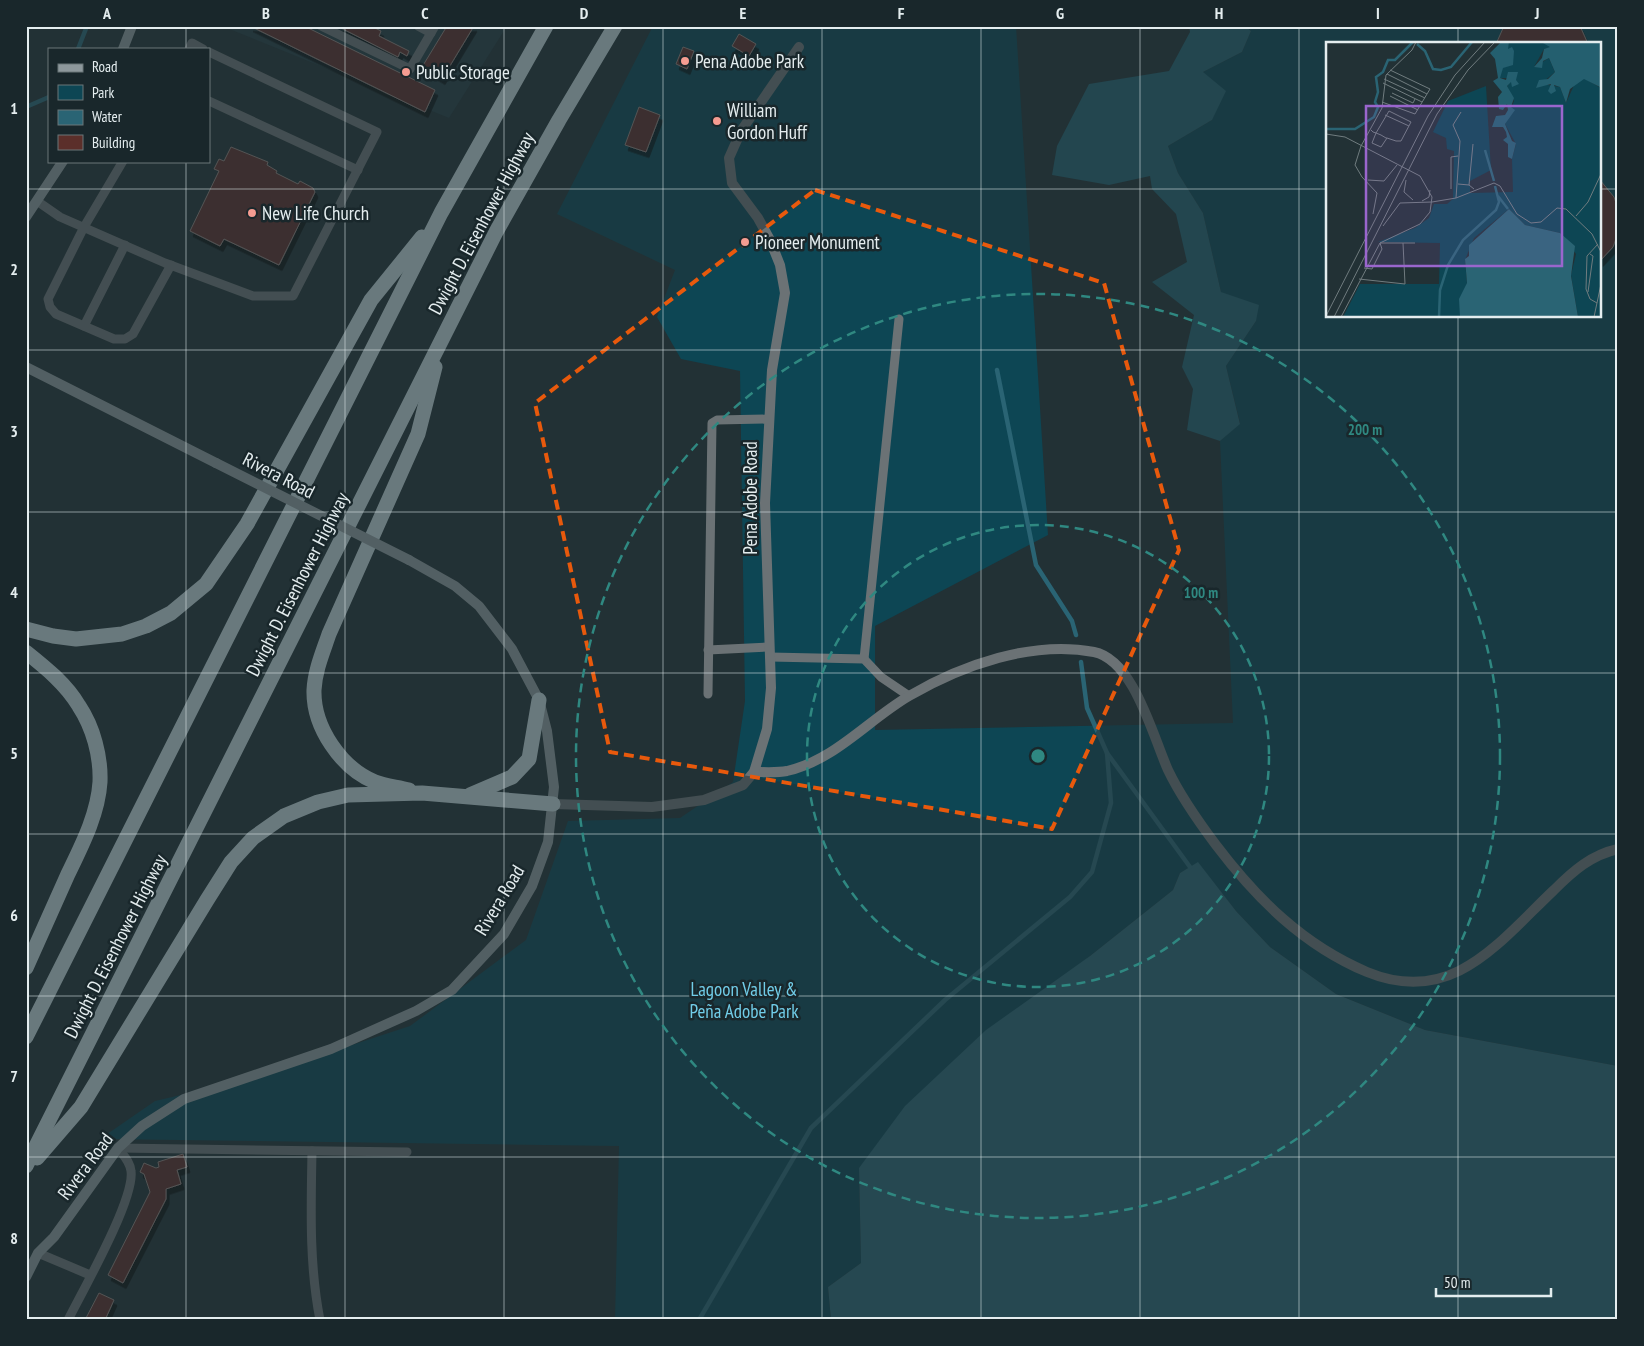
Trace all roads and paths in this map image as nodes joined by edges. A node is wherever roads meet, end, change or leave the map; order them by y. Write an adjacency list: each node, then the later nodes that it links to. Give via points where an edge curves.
1 (132, 26): 8 (street)
2 (321, 26): 6 (lane, via 410,69)
3 (418, 26): 6 (lane)
4 (546, 26): 17 (highway, Dwight D. Eisenhower Highway)
5 (615, 26): 24 (highway, Dwight D. Eisenhower Highway, via 501,223)
6 (433, 29)
7 (799, 47): 26 (street, Pena Adobe Road, via 741,131 729,158 732,183 770,240 780,265 785,293 772,370)
8 (122, 48)
9 (190, 48): 10 (lane, via 192,44)
10 (201, 48)
11 (210, 52): 15 (lane, via 378,132)
12 (210, 101): 15 (lane)
13 (62, 162): 16 (street)
14 (122, 162): 19 (lane)
15 (358, 170): 21 (lane, via 293,296 253,296)
16 (37, 201): 18 (street); 19 (lane, via 60,217)
17 (441, 213): 27 (highway, via 371,300 247,524 206,584 171,613 122,634 76,638); 41 (highway, Dwight D. Eisenhower Highway)
18 (26, 217)
19 (84, 227): 20 (lane); 23 (lane, via 48,299 56,314)
20 (125, 245): 21 (lane); 23 (lane)
21 (171, 265): 23 (lane, via 133,334 125,339 114,339)
22 (899, 319): 31 (lane)
23 (84, 326)
24 (442, 338): 36 (highway, via 418,434 329,634 317,668 314,691 320,722 332,746 350,766 375,782); 45 (highway, Dwight D. Eisenhower Highway)
25 (26, 367): 34 (street, Rivera Road, bridge, via 455,586 479,606 512,649)
26 (768, 419): 28 (lane, via 712,422); 30 (street, Pena Adobe Road, via 765,503)
27 (26, 629)
28 (708, 650): 30 (lane); 32 (lane)
29 (26, 652): 40 (highway, via 64,685 80,706 91,728 100,782 95,811 84,839)
30 (770, 652): 31 (lane); 35 (street, Pena Adobe Road, via 767,729)
31 (864, 658): 33 (lane, via 881,677)
32 (708, 694)
33 (909, 696): 35 (street, via 824,757 786,771); 39 (street, via 954,674 1029,650 1058,648 1098,653 1121,669 1134,689 1169,773 1216,845 1266,903 1298,934 1333,957 1382,978 1412,984 1438,980 1465,969 1493,949 1578,867 1599,853)
34 (539, 700): 37 (highway, via 529,758 512,777); 38 (street, Rivera Road, via 552,762)
35 (754, 772): 38 (street, via 743,785 704,800 652,807)
36 (422, 793): 37 (highway); 46 (highway, via 348,796 318,802 284,816 253,838 231,862 81,1107)
37 (466, 796): 38 (highway)
38 (553, 804): 42 (street, Rivera Road, via 548,842 532,886 504,934 452,990 416,1011 331,1049 184,1099 142,1126)
39 (1618, 849)
40 (26, 968)
41 (26, 1037)
42 (118, 1148): 43 (lane); 47 (street, Rivera Road, via 54,1237); 48 (lane, via 128,1160 131,1170 128,1197)
43 (312, 1151): 44 (lane); 51 (lane, via 311,1244)
44 (407, 1152)
45 (26, 1166)
46 (26, 1171)
47 (38, 1253): 48 (lane); 49 (street, Rivera Road)
48 (90, 1275): 50 (lane)
49 (26, 1277)
50 (68, 1320)
51 (320, 1320)

